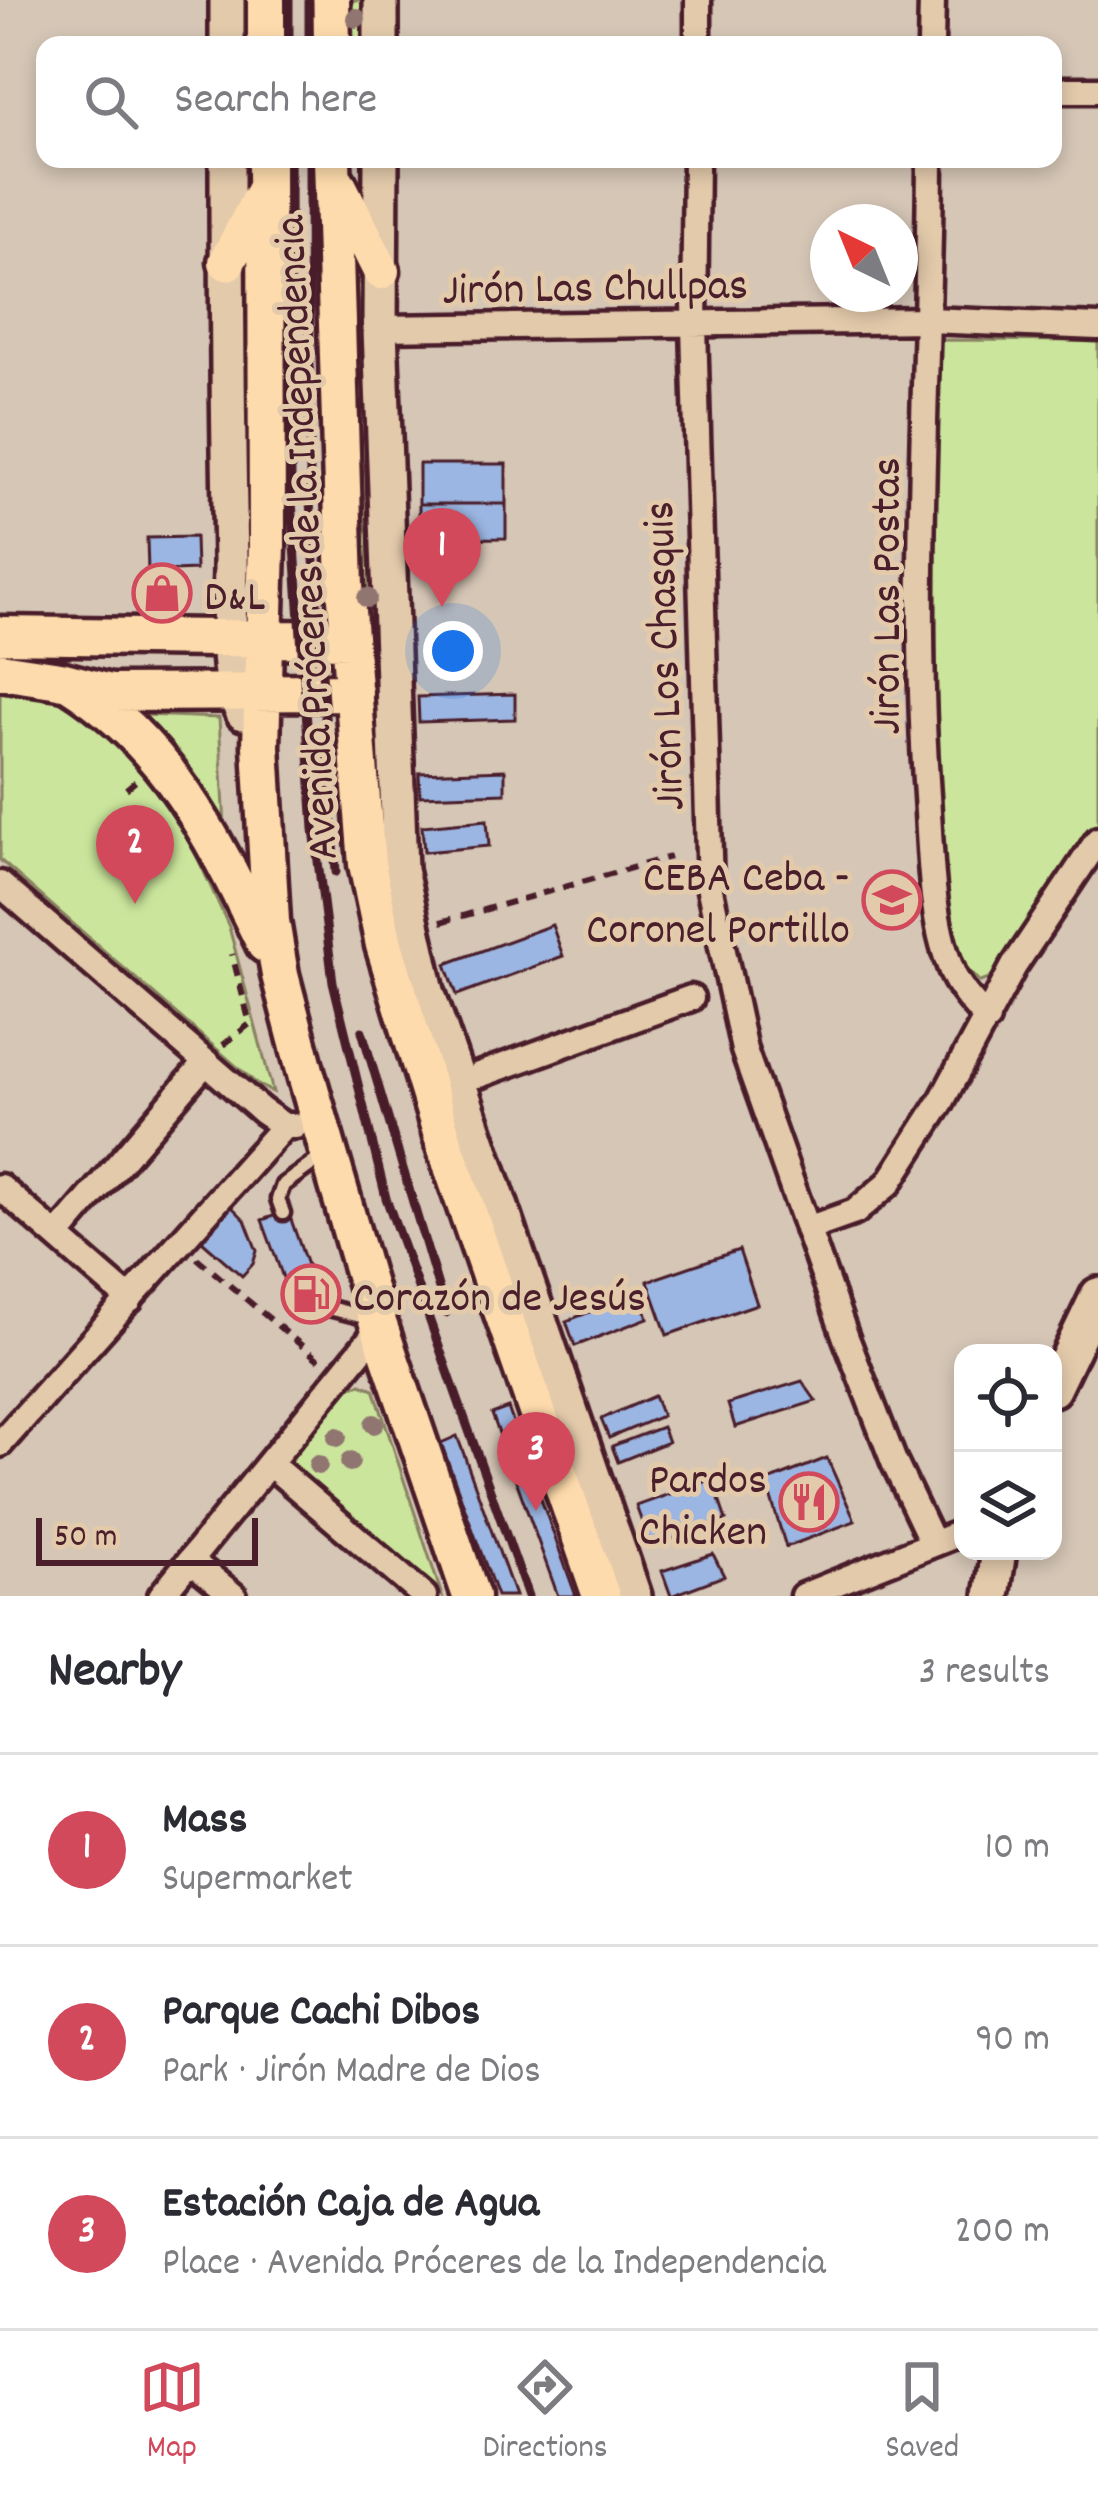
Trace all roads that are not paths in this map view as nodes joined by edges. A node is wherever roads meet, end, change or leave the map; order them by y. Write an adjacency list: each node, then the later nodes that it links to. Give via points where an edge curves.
1 (226, 0): 7 (main road)
2 (266, 0): 8 (main road)
3 (332, 0): 9 (main road)
4 (381, 0): 10 (main road)
5 (698, 0): 11 (street)
6 (932, 0): 12 (street)
7 (226, 36)
8 (266, 36)
9 (332, 36)
10 (381, 36)
11 (698, 36)
12 (931, 36)
13 (1062, 90): 14 (street)
14 (1098, 90)
15 (226, 168): 22 (main road, Avenida Próceres de la Independencia)
16 (332, 168): 29 (main road, Avenida Próceres de la Independencia)
17 (333, 168): 23 (main road)
18 (381, 168): 23 (main road, Avenida Próceres de la Independencia)
19 (696, 168): 25 (street, Jirón Los Chasquis)
20 (930, 168): 24 (street, Jirón Las Postas)
21 (266, 174): 22 (main road); 30 (main road, Avenida Próceres de la Independencia)
22 (226, 262): 30 (main road, Avenida Próceres de la Independencia)
23 (381, 271): 27 (main road, Avenida Próceres de la Independencia)
24 (929, 320): 25 (street, Jirón Las Chullpas); 26 (street, Jirón Las Chullpas); 41 (street, Jirón Las Postas, via 922,597 932,868 954,976)
25 (694, 326): 27 (street, Jirón Las Chullpas); 48 (street, Jirón Los Chasquis, via 710,890 744,1050)
26 (1098, 327)
27 (380, 328): 31 (main road, Avenida Próceres de la Independencia)
28 (0, 635): 30 (main road)
29 (349, 640): 30 (main road); 31 (main road); 34 (main road, Avenida Próceres de la Independencia)
30 (248, 641): 36 (main road, Avenida Próceres de la Independencia)
31 (390, 642): 35 (main road, Avenida Próceres de la Independencia)
32 (0, 671): 33 (main road)
33 (70, 682): 36 (main road, via 110,693); 39 (main road, via 122,718 173,778)
34 (354, 692): 35 (main road); 36 (main road); 65 (main road, Avenida Próceres de la Independencia, via 367,864 384,945)
35 (393, 692): 66 (main road, Avenida Próceres de la Independencia, via 400,870 427,991)
36 (249, 694): 39 (main road, Avenida Próceres de la Independencia, via 261,746)
37 (1098, 840): 41 (street)
38 (0, 884): 42 (street)
39 (280, 975): 45 (main road, Avenida Próceres de la Independencia)
40 (691, 998): 43 (street)
41 (986, 1019): 48 (street, via 889,1183 855,1212)
42 (206, 1062): 44 (street); 49 (street)
43 (479, 1076)
44 (284, 1126): 45 (street); 52 (street)
45 (325, 1138): 47 (lane, via 283,1185); 53 (main road, Avenida Próceres de la Independencia)
46 (0, 1187): 49 (street)
47 (283, 1213)
48 (807, 1229): 58 (street, Jirón Los Chasquis)
49 (57, 1236): 52 (street)
50 (309, 1286): 53 (lane, via 321,1306)
51 (1098, 1295): 54 (main road)
52 (130, 1300): 55 (street)
53 (379, 1323): 56 (street); 61 (main road, Avenida Próceres de la Independencia)
54 (1062, 1370)
55 (0, 1444)
56 (271, 1465): 59 (street); 64 (street)
57 (954, 1536): 58 (street)
58 (933, 1544): 67 (street)
59 (190, 1560): 62 (street); 63 (street)
60 (998, 1560): 68 (main road)
61 (469, 1595)
62 (160, 1596)
63 (234, 1596)
64 (424, 1596)
65 (601, 1596)
66 (634, 1596)
67 (803, 1596)
68 (992, 1596)

